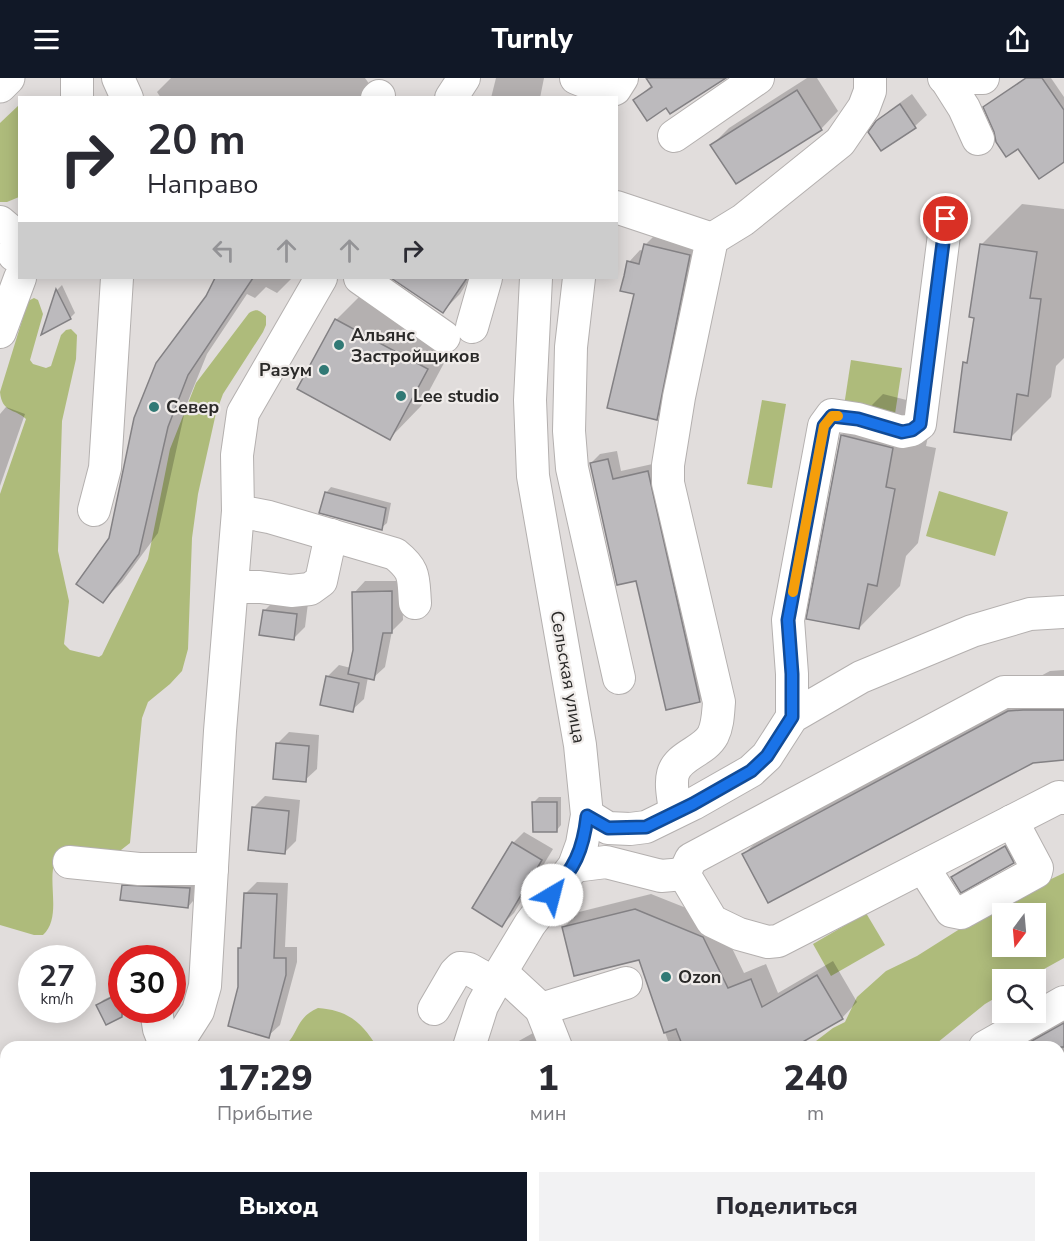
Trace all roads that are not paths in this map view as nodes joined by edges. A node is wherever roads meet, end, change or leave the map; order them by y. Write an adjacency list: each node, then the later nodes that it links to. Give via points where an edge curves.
1 (8, 78): 11 (main road)
2 (77, 78): 13 (street)
3 (118, 78): 14 (street)
4 (464, 78): 15 (street)
5 (575, 78): 6 (street, via 609,91); 16 (street)
6 (622, 78)
7 (758, 78): 12 (street)
8 (870, 78): 22 (street, via 864,107 840,142 743,220)
9 (944, 78): 10 (street); 18 (street)
10 (984, 78)
11 (0, 86)
12 (722, 88): 17 (street)
13 (77, 96)
14 (126, 96)
15 (452, 96)
16 (570, 96)
17 (674, 136)
18 (978, 139)
19 (618, 208): 22 (street)
20 (946, 219): 39 (street, via 920,424 902,432 832,416 824,426 788,620)
21 (0, 222): 23 (street, via 17,241)
22 (712, 238): 41 (street, via 679,397 668,483 719,702 713,735 673,772)
23 (13, 262): 30 (street)
24 (117, 279): 31 (street, via 105,468)
25 (320, 279): 32 (street, via 243,413 237,455)
26 (362, 279): 27 (street, via 458,332)
27 (485, 279)
28 (536, 279): 42 (street, Сельская улица, via 530,400 533,476 580,745)
29 (579, 279): 37 (street, via 571,348 572,468)
30 (0, 332)
31 (94, 510)
32 (238, 511): 33 (street); 34 (street)
33 (331, 536): 34 (street, via 321,581 310,589); 35 (street, via 395,554 413,572)
34 (233, 587): 47 (street)
35 (415, 603)
36 (1064, 612): 39 (street, via 1030,614 963,635 861,678)
37 (619, 678)
38 (1064, 692): 48 (street, via 1004,692 691,859)
39 (792, 717): 41 (street, via 767,756 751,771)
40 (1064, 798): 43 (street)
41 (675, 812): 42 (street, via 646,827 630,829 608,828)
42 (587, 816): 45 (street, Сельская улица)
43 (1012, 821): 46 (street); 46 (street, via 1037,868 1036,873 961,913 951,911)
44 (69, 862): 47 (street, via 139,869)
45 (574, 866): 48 (street, via 606,862 661,876); 49 (street, Сельская улица, via 530,924)
46 (923, 867): 48 (street, via 780,940 768,942 712,921)
47 (212, 869): 56 (street, via 205,986 198,1011)
48 (684, 874)
49 (497, 978): 52 (street, via 460,968); 53 (street); 57 (street, Сельская улица, via 482,1006)
50 (626, 984): 53 (street)
51 (1064, 1002): 59 (street)
52 (435, 1009)
53 (541, 1010): 58 (street)
54 (158, 1023): 55 (street)
55 (164, 1041)
56 (179, 1041)
57 (471, 1041)
58 (554, 1041)
59 (996, 1041)

